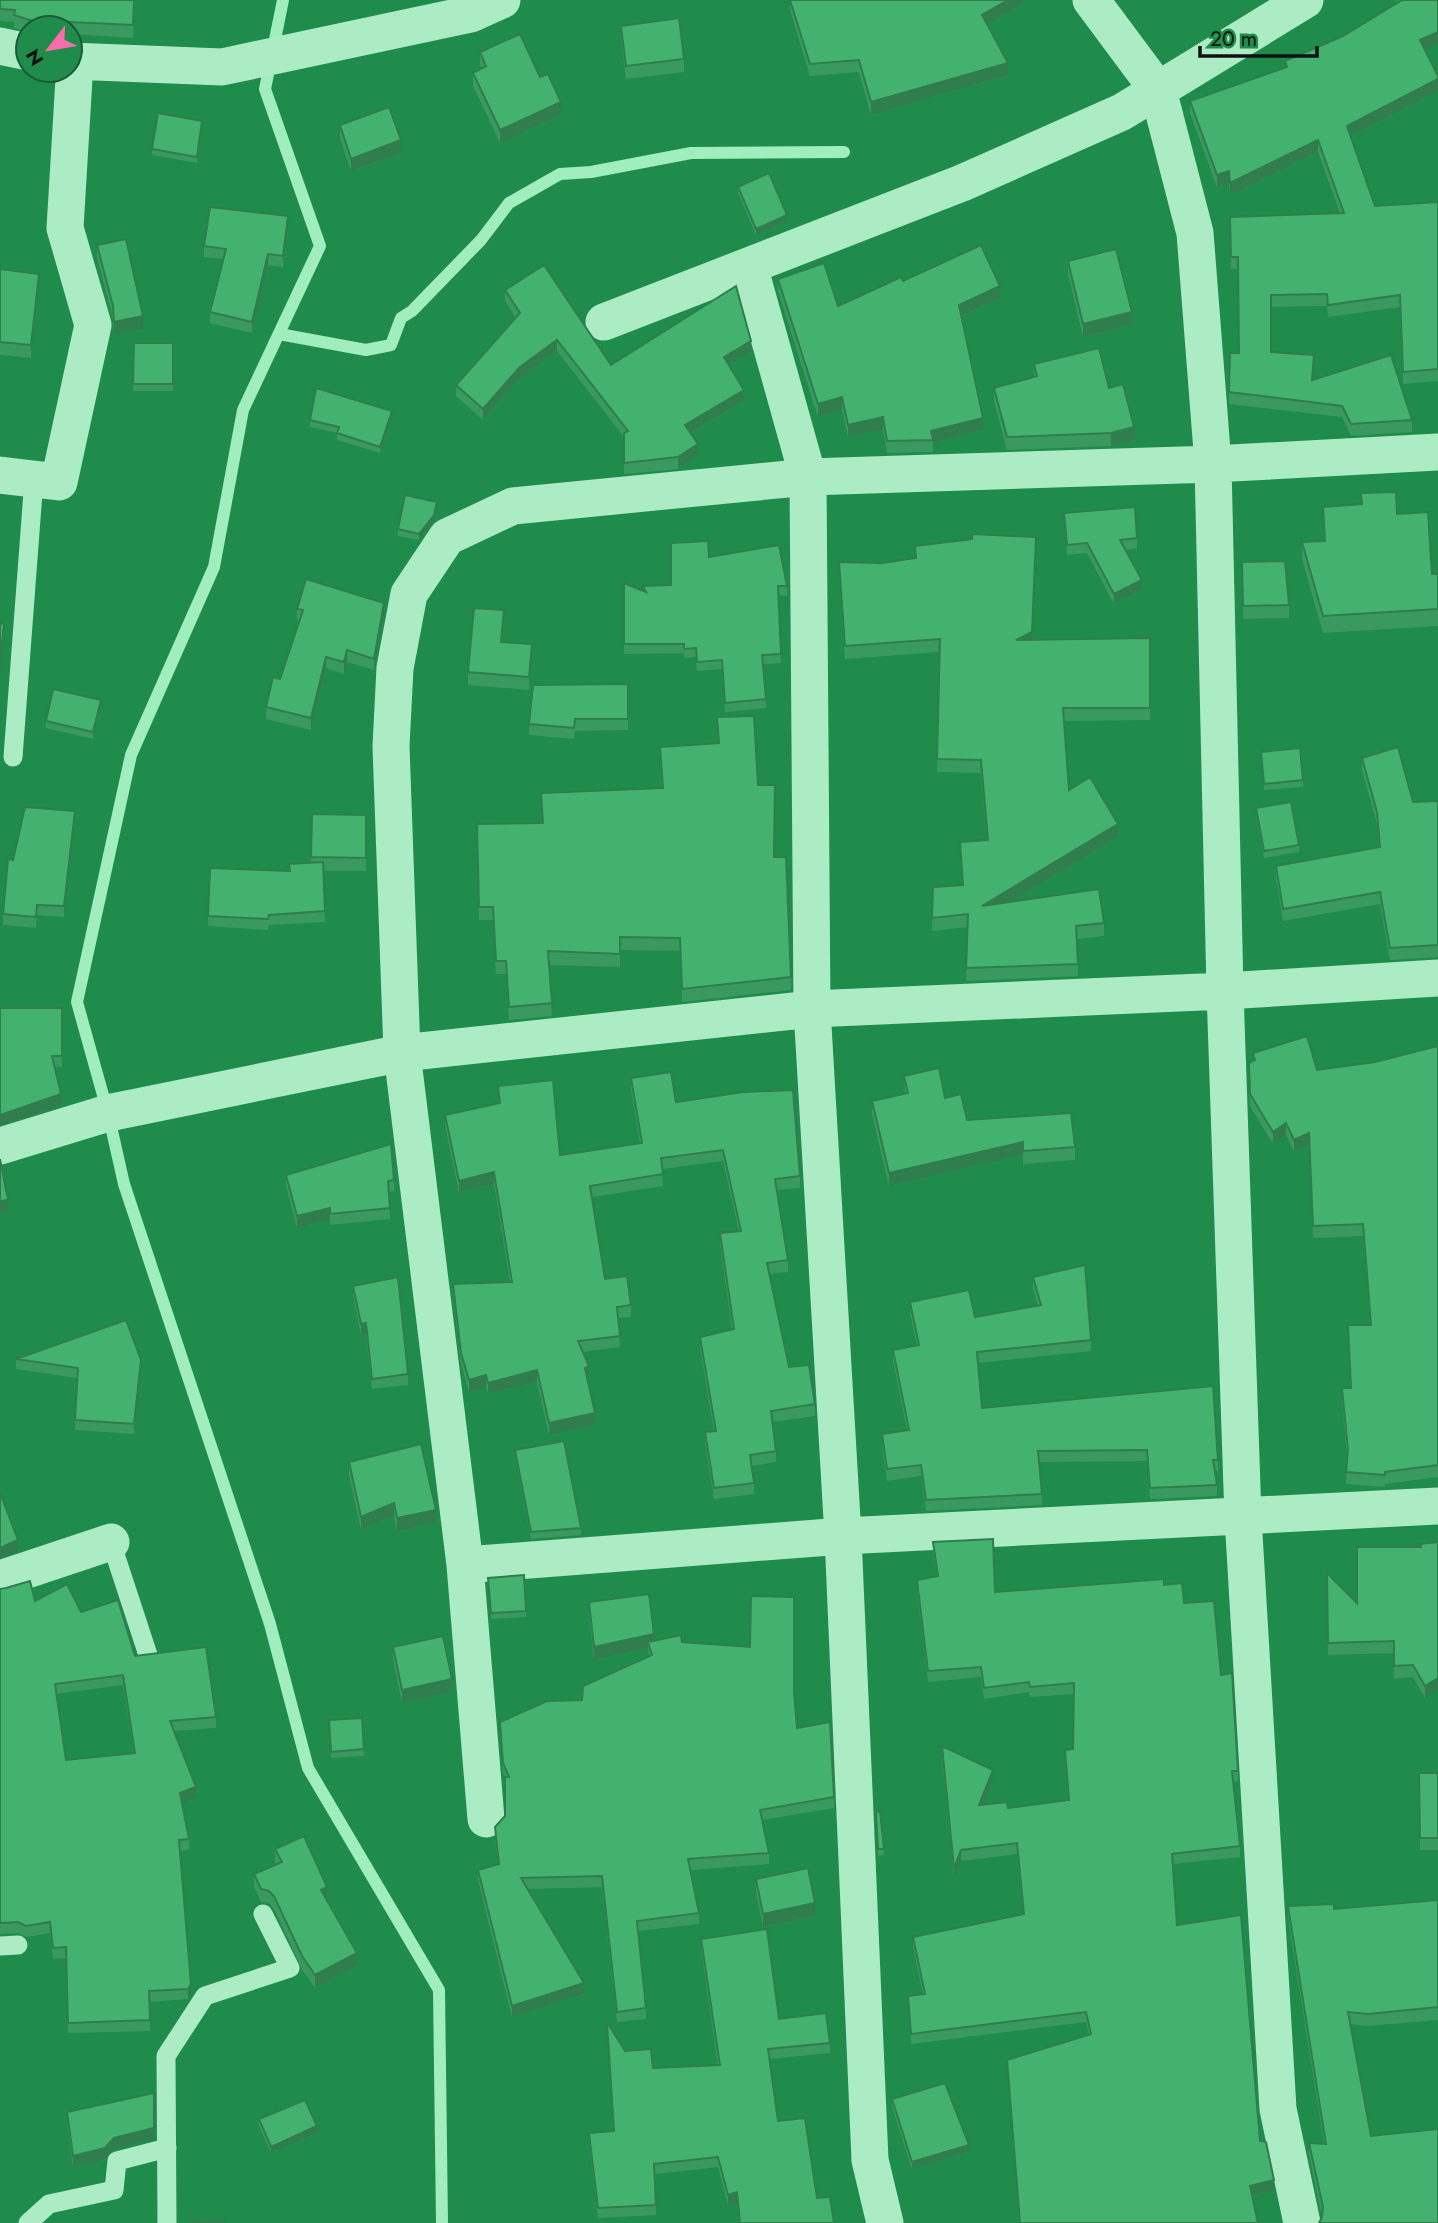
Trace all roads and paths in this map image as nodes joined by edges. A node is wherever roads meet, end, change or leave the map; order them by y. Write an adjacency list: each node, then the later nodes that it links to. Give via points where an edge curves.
1 (502, 0): 4 (street, via 471,14 222,67)
2 (1091, 0): 6 (street)
3 (1305, 0): 6 (street)
4 (84, 62)
5 (72, 84): 11 (street, via 65,228 93,325 59,482)
6 (1158, 90): 7 (street, via 1122,113 962,183); 10 (street, via 1195,233)
7 (749, 266): 8 (street); 12 (street)
8 (604, 322)
9 (1438, 452): 10 (street)
10 (1213, 464): 12 (street); 15 (street)
11 (17, 477): 13 (lane)
12 (808, 477): 16 (street); 17 (street, via 513,506 447,537 409,594 395,668 391,746)
13 (13, 757)
14 (1438, 978): 15 (street)
15 (1225, 991): 16 (street); 20 (street)
16 (812, 1009): 17 (street); 21 (street)
17 (402, 1053): 18 (street, via 108,1113); 23 (street)
18 (0, 1146)
19 (1438, 1506): 20 (street)
20 (1243, 1517): 21 (street); 32 (street, via 1278,2109)
21 (843, 1536): 23 (street); 31 (street, via 870,2160)
22 (111, 1542): 24 (street); 25 (lane)
23 (465, 1565): 26 (street)
24 (0, 1579)
25 (148, 1655)
26 (486, 1819)
27 (262, 1914): 28 (lane, via 289,1968 205,1996 166,2056)
28 (167, 2148): 29 (lane, via 117,2161 114,2190 49,2204); 30 (lane)
29 (28, 2223)
30 (167, 2223)
31 (885, 2223)
32 (1302, 2223)

